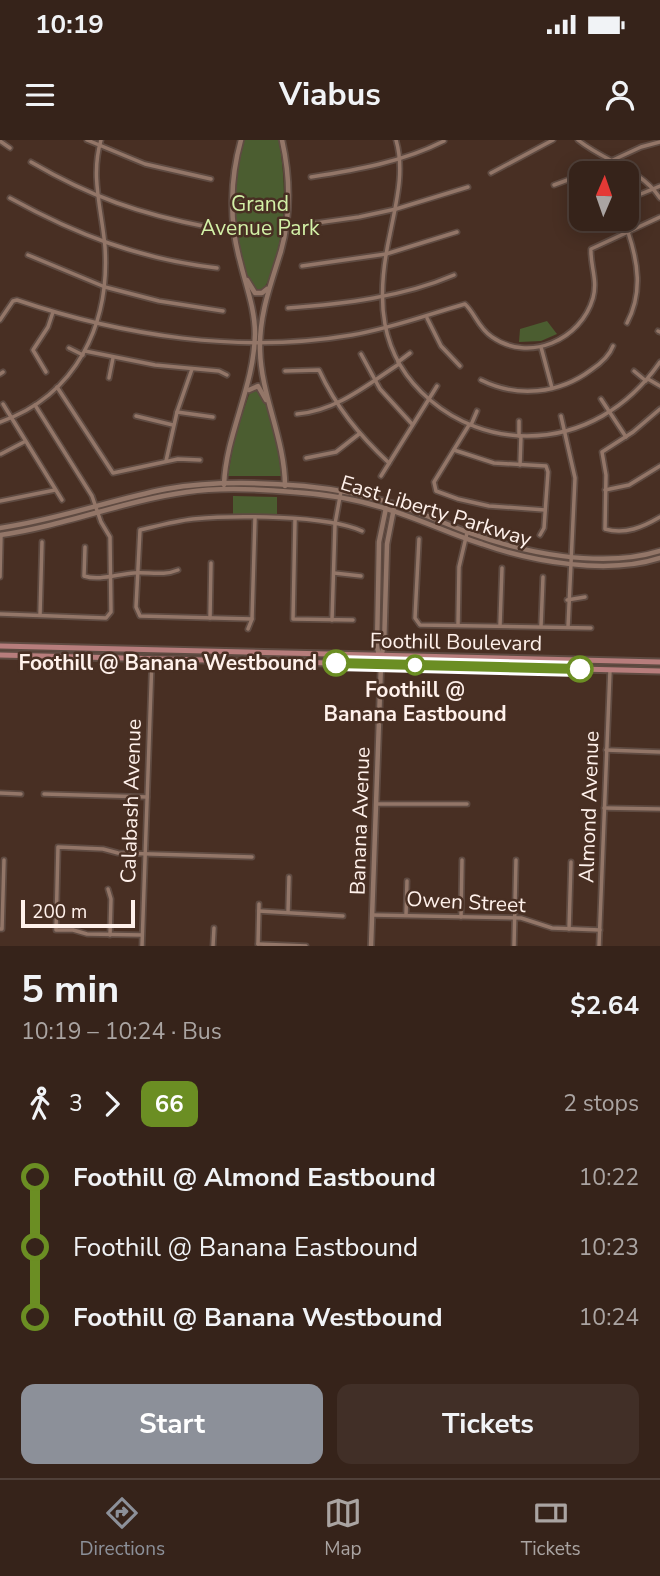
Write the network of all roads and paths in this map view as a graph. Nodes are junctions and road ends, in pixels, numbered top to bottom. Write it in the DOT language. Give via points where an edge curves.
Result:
graph roads {
  1 [pos="87,140"];
  2 [pos="101,140"];
  3 [pos="241,140"];
  4 [pos="282,140"];
  5 [pos="396,140"];
  6 [pos="553,140"];
  7 [pos="578,140"];
  8 [pos="0,141"];
  9 [pos="444,141"];
  10 [pos="660,142"];
  11 [pos="99,146"];
  12 [pos="9,148"];
  13 [pos="400,159"];
  14 [pos="612,161"];
  15 [pos="30,162"];
  16 [pos="491,173"];
  17 [pos="639,176"];
  18 [pos="311,177"];
  19 [pos="211,179"];
  20 [pos="569,179"];
  21 [pos="554,185"];
  22 [pos="660,186"];
  23 [pos="468,187"];
  24 [pos="653,188"];
  25 [pos="639,194"];
  26 [pos="97,197"];
  27 [pos="10,198"];
  28 [pos="660,198"];
  29 [pos="396,209"];
  30 [pos="660,216"];
  31 [pos="309,224"];
  32 [pos="208,227"];
  33 [pos="457,232"];
  34 [pos="628,232"];
  35 [pos="104,243"];
  36 [pos="386,254"];
  37 [pos="28,255"];
  38 [pos="302,266"];
  39 [pos="217,268"];
  40 [pos="454,275"];
  41 [pos="244,276"];
  42 [pos="105,287"];
  43 [pos="268,287"];
  44 [pos="383,296"];
  45 [pos="288,308"];
  46 [pos="223,311"];
  47 [pos="53,312"];
  48 [pos="427,317"];
  49 [pos="0,320"];
  50 [pos="97,323"];
  51 [pos="627,323"];
  52 [pos="384,329"];
  53 [pos="257,341"];
  54 [pos="614,346"];
  55 [pos="541,347"];
  56 [pos="69,348"];
  57 [pos="84,353"];
  58 [pos="410,353"];
  59 [pos="361,354"];
  60 [pos="113,358"];
  61 [pos="660,362"];
  62 [pos="398,363"];
  63 [pos="460,366"];
  64 [pos="192,369"];
  65 [pos="285,371"];
  66 [pos="634,371"];
  67 [pos="46,372"];
  68 [pos="227,375"];
  69 [pos="109,377"];
  70 [pos="374,380"];
  71 [pos="481,380"];
  72 [pos="647,380"];
  73 [pos="437,386"];
  74 [pos="660,386"];
  75 [pos="57,387"];
  76 [pos="552,388"];
  77 [pos="247,393"];
  78 [pos="428,398"];
  79 [pos="601,399"];
  80 [pos="269,403"];
  81 [pos="3,404"];
  82 [pos="337,404"];
  83 [pos="34,405"];
  84 [pos="660,409"];
  85 [pos="477,411"];
  86 [pos="177,412"];
  87 [pos="610,412"];
  88 [pos="297,414"];
  89 [pos="136,416"];
  90 [pos="561,416"];
  91 [pos="213,417"];
  92 [pos="10,418"];
  93 [pos="519,421"];
  94 [pos="0,422"];
  95 [pos="412,424"];
  96 [pos="173,425"];
  97 [pos="470,425"];
  98 [pos="565,431"];
  99 [pos="359,434"];
  100 [pos="520,436"];
  101 [pos="626,436"];
  102 [pos="24,442"];
  103 [pos="454,450"];
  104 [pos="1,454"];
  105 [pos="306,458"];
  106 [pos="200,460"];
  107 [pos="166,461"];
  108 [pos="389,463"];
  109 [pos="520,465"];
  110 [pos="660,466"];
  111 [pos="381,476"];
  112 [pos="286,485"];
  113 [pos="224,487"];
  114 [pos="55,490"];
  115 [pos="605,490"];
  116 [pos="285,491"];
  117 [pos="341,491"];
  118 [pos="340,497"];
  119 [pos="62,500"];
  120 [pos="0,501"];
  121 [pos="388,502"];
  122 [pos="396,504"];
  123 [pos="386,508"];
  124 [pos="97,510"];
  125 [pos="545,510"];
  126 [pos="393,511"];
  127 [pos="660,517"];
  128 [pos="255,518"];
  129 [pos="295,519"];
  130 [pos="335,524"];
  131 [pos="0,528"];
  132 [pos="362,531"];
  133 [pos="0,535"];
  134 [pos="540,535"];
  135 [pos="466,536"];
  136 [pos="419,539"];
  137 [pos="42,542"];
  138 [pos="85,547"];
  139 [pos="660,551"];
  140 [pos="570,556"];
  141 [pos="660,558"];
  142 [pos="211,563"];
  143 [pos="570,563"];
  144 [pos="502,568"];
  145 [pos="178,570"];
  146 [pos="138,573"];
  147 [pos="334,573"];
  148 [pos="361,576"];
  149 [pos="0,577"];
  150 [pos="111,577"];
  151 [pos="543,577"];
  152 [pos="585,597"];
  153 [pos="567,600"];
  154 [pos="0,614"];
  155 [pos="40,615"];
  156 [pos="210,618"];
  157 [pos="252,619"];
  158 [pos="332,620"];
  159 [pos="353,621"];
  160 [pos="458,625"];
  161 [pos="500,625"];
  162 [pos="541,626"];
  163 [pos="568,627"];
  164 [pos="591,628"];
  165 [pos="248,629"];
  166 [pos="0,646"];
  167 [pos="0,654"];
  168 [pos="381,656"];
  169 [pos="152,658"];
  170 [pos="660,662"];
  171 [pos="381,664"];
  172 [pos="610,670"];
  173 [pos="659,670"];
  174 [pos="606,750"];
  175 [pos="660,752"];
  176 [pos="0,793"];
  177 [pos="21,793"];
  178 [pos="44,794"];
  179 [pos="148,797"];
  180 [pos="377,804"];
  181 [pos="467,804"];
  182 [pos="604,808"];
  183 [pos="660,809"];
  184 [pos="145,854"];
  185 [pos="252,856"];
  186 [pos="4,860"];
  187 [pos="462,860"];
  188 [pos="516,860"];
  189 [pos="570,862"];
  190 [pos="289,877"];
  191 [pos="407,881"];
  192 [pos="108,889"];
  193 [pos="259,904"];
  194 [pos="259,911"];
  195 [pos="288,912"];
  196 [pos="372,915"];
  197 [pos="406,915"];
  198 [pos="343,916"];
  199 [pos="461,917"];
  200 [pos="515,918"];
  201 [pos="214,928"];
  202 [pos="1,929"];
  203 [pos="569,929"];
  204 [pos="600,930"];
  205 [pos="110,935"];
  206 [pos="142,935"];
  207 [pos="258,945"];
  208 [pos="142,946"];
  209 [pos="214,946"];
  210 [pos="306,946"];
  211 [pos="371,946"];
  212 [pos="514,946"];
  213 [pos="599,946"];
  1 -- 11 [label="street"];
  2 -- 11 [label="street"];
  3 -- 41 [label="street" via="232,201"];
  4 -- 43 [label="street" via="287,215"];
  5 -- 13 [label="street"];
  6 -- 16 [label="street"];
  7 -- 14 [label="street"];
  8 -- 12 [label="street"];
  9 -- 13 [label="street"];
  10 -- 14 [label="street"];
  11 -- 19 [label="street" via="145,164"];
  11 -- 26 [label="street"];
  13 -- 18 [label="street"];
  13 -- 29 [label="street"];
  15 -- 26 [label="street"];
  17 -- 24 [label="street"];
  20 -- 21 [label="street"];
  22 -- 24 [label="street"];
  23 -- 29 [label="street"];
  24 -- 25 [label="street"];
  24 -- 28 [label="street"];
  26 -- 32 [label="street"];
  26 -- 35 [label="street"];
  27 -- 35 [label="street"];
  29 -- 31 [label="street"];
  29 -- 36 [label="street"];
  30 -- 34 [label="street"];
  33 -- 36 [label="street"];
  34 -- 51 [label="street" via="638,284"];
  34 -- 55 [label="street" via="591,249 595,282 588,309 567,334"];
  35 -- 39 [label="street" via="159,259"];
  35 -- 42 [label="street"];
  36 -- 38 [label="street"];
  36 -- 44 [label="street"];
  37 -- 42 [label="street"];
  40 -- 44 [label="street"];
  41 -- 43 [label="street" via="255,293"];
  41 -- 53 [label="street"];
  42 -- 46 [label="street" via="159,302"];
  42 -- 50 [label="street"];
  43 -- 53 [label="street"];
  44 -- 45 [label="street"];
  44 -- 52 [label="street"];
  47 -- 49 [label="street" via="15,300"];
  47 -- 50 [label="street"];
  47 -- 67 [label="street" via="33,350"];
  48 -- 52 [label="street"];
  48 -- 55 [label="street" via="465,304 493,338 514,347"];
  48 -- 63 [label="street" via="441,346"];
  50 -- 53 [label="street" via="201,339"];
  50 -- 57 [label="street"];
  52 -- 53 [label="street" via="315,340"];
  52 -- 62 [label="street"];
  53 -- 77 [label="street"];
  53 -- 80 [label="street"];
  54 -- 76 [label="street" via="587,373"];
  55 -- 76 [label="street"];
  56 -- 57 [label="street"];
  57 -- 60 [label="street"];
  57 -- 75 [label="street"];
  58 -- 62 [label="street"];
  59 -- 70 [label="street"];
  60 -- 64 [label="street"];
  60 -- 69 [label="street"];
  61 -- 72 [label="street"];
  62 -- 70 [label="street"];
  62 -- 78 [label="street"];
  64 -- 68 [label="street"];
  64 -- 86 [label="street"];
  65 -- 82 [label="street" via="319,370"];
  66 -- 72 [label="street"];
  70 -- 82 [label="street"];
  70 -- 95 [label="street"];
  71 -- 76 [label="street" via="516,391"];
  72 -- 74 [label="street"];
  72 -- 87 [label="street"];
  73 -- 78 [label="street"];
  75 -- 83 [label="street"];
  75 -- 107 [label="street" via="113,473"];
  77 -- 80 [label="street" via="258,386"];
  77 -- 113 [label="street" via="230,443"];
  78 -- 95 [label="street"];
  78 -- 97 [label="street"];
  79 -- 87 [label="street"];
  80 -- 112 [label="street"];
  81 -- 92 [label="street"];
  82 -- 88 [label="street"];
  82 -- 99 [label="street"];
  83 -- 92 [label="street"];
  83 -- 124 [label="street"];
  84 -- 101 [label="street"];
  85 -- 97 [label="street"];
  86 -- 91 [label="street"];
  86 -- 96 [label="street"];
  87 -- 98 [label="street"];
  87 -- 101 [label="street"];
  89 -- 96 [label="street"];
  90 -- 98 [label="street"];
  92 -- 94 [label="street"];
  92 -- 102 [label="street"];
  93 -- 100 [label="street"];
  95 -- 108 [label="street"];
  96 -- 107 [label="street"];
  97 -- 100 [label="street"];
  97 -- 103 [label="street"];
  98 -- 100 [label="street"];
  98 -- 140 [label="street" via="575,478"];
  99 -- 105 [label="street" via="336,452"];
  99 -- 108 [label="street"];
  100 -- 109 [label="street"];
  101 -- 115 [label="street" via="603,450"];
  102 -- 104 [label="street"];
  102 -- 114 [label="street"];
  103 -- 109 [label="street" via="494,463"];
  103 -- 125 [label="street" via="434,482 436,491 473,503"];
  106 -- 107 [label="street"];
  108 -- 111 [label="street"];
  109 -- 125 [label="street" via="546,466"];
  110 -- 115 [label="street" via="629,485"];
  112 -- 113 [label="street, East Liberty Parkway"];
  112 -- 116 [label="street"];
  112 -- 117 [label="street, East Liberty Parkway"];
  113 -- 116 [label="street, East Liberty Parkway"];
  113 -- 124 [label="street" via="165,489"];
  114 -- 119 [label="street"];
  114 -- 120 [label="street"];
  115 -- 127 [label="street" via="605,529 635,529"];
  116 -- 118 [label="street, East Liberty Parkway"];
  117 -- 118 [label="street"];
  117 -- 121 [label="street, East Liberty Parkway"];
  118 -- 123 [label="street, East Liberty Parkway"];
  118 -- 130 [label="street"];
  121 -- 122 [label="street, East Liberty Parkway"];
  121 -- 123 [label="street, Banana Avenue"];
  122 -- 126 [label="street, Banana Avenue"];
  122 -- 135 [label="street, East Liberty Parkway"];
  123 -- 126 [label="street, East Liberty Parkway"];
  123 -- 168 [label="street, Banana Avenue" via="379,542 377,647"];
  124 -- 131 [label="street"];
  124 -- 133 [label="street"];
  124 -- 150 [label="street" via="110,537"];
  125 -- 134 [label="street"];
  126 -- 135 [label="street, East Liberty Parkway"];
  126 -- 168 [label="street, Banana Avenue"];
  128 -- 129 [label="street"];
  128 -- 146 [label="street" via="190,519 140,530"];
  128 -- 157 [label="street"];
  129 -- 130 [label="street"];
  129 -- 158 [label="street" via="293,619"];
  130 -- 132 [label="street"];
  130 -- 147 [label="street"];
  133 -- 149 [label="street"];
  135 -- 140 [label="street, East Liberty Parkway"];
  135 -- 143 [label="street, East Liberty Parkway" via="517,554"];
  135 -- 160 [label="street" via="459,567"];
  136 -- 160 [label="street" via="416,622"];
  137 -- 155 [label="street"];
  138 -- 150 [label="street" via="84,576"];
  139 -- 140 [label="street, East Liberty Parkway" via="624,558"];
  140 -- 143 [label="street"];
  141 -- 143 [label="street, East Liberty Parkway" via="623,565"];
  142 -- 156 [label="street"];
  143 -- 153 [label="street"];
  144 -- 161 [label="street"];
  145 -- 146 [label="street"];
  146 -- 150 [label="street"];
  146 -- 156 [label="street" via="136,607 140,616"];
  147 -- 148 [label="street"];
  147 -- 158 [label="street"];
  150 -- 155 [label="street" via="110,616"];
  151 -- 162 [label="street"];
  152 -- 153 [label="street"];
  153 -- 163 [label="street"];
  154 -- 155 [label="street"];
  156 -- 157 [label="street"];
  157 -- 165 [label="street"];
  158 -- 159 [label="street"];
  160 -- 161 [label="street"];
  161 -- 162 [label="street"];
  162 -- 163 [label="street"];
  163 -- 164 [label="street"];
  166 -- 168 [label="main road, Foothill Boulevard"];
  167 -- 169 [label="main road, Foothill Boulevard"];
  168 -- 170 [label="main road, Foothill Boulevard"];
  168 -- 171 [label="street, Banana Avenue"];
  169 -- 171 [label="main road, Foothill Boulevard"];
  169 -- 179 [label="street, Calabash Avenue"];
  171 -- 172 [label="main road, Foothill Boulevard"];
  171 -- 180 [label="street, Banana Avenue"];
  172 -- 173 [label="main road, Foothill Boulevard"];
  172 -- 174 [label="street, Almond Avenue"];
  174 -- 175 [label="street"];
  174 -- 182 [label="street, Almond Avenue"];
  176 -- 177 [label="street"];
  178 -- 179 [label="street"];
  179 -- 184 [label="street, Calabash Avenue"];
  180 -- 181 [label="street"];
  180 -- 196 [label="street, Banana Avenue"];
  182 -- 183 [label="street"];
  182 -- 204 [label="street, Almond Avenue"];
  184 -- 185 [label="street"];
  184 -- 205 [label="street" via="58,847 56,930"];
  184 -- 206 [label="street, Calabash Avenue"];
  186 -- 202 [label="street"];
  187 -- 199 [label="street"];
  188 -- 200 [label="street"];
  189 -- 203 [label="street"];
  190 -- 195 [label="street"];
  191 -- 197 [label="street"];
  192 -- 205 [label="street"];
  193 -- 194 [label="street"];
  194 -- 195 [label="street"];
  194 -- 207 [label="street"];
  195 -- 198 [label="street"];
  196 -- 197 [label="street, Owen Street"];
  196 -- 211 [label="street, Banana Avenue"];
  197 -- 199 [label="street, Owen Street"];
  199 -- 200 [label="street, Owen Street"];
  200 -- 203 [label="street, Owen Street"];
  200 -- 212 [label="street"];
  201 -- 209 [label="street"];
  203 -- 204 [label="street, Owen Street"];
  204 -- 213 [label="street, Almond Avenue"];
  205 -- 206 [label="street"];
  206 -- 208 [label="street, Calabash Avenue"];
  207 -- 210 [label="street"];
}
